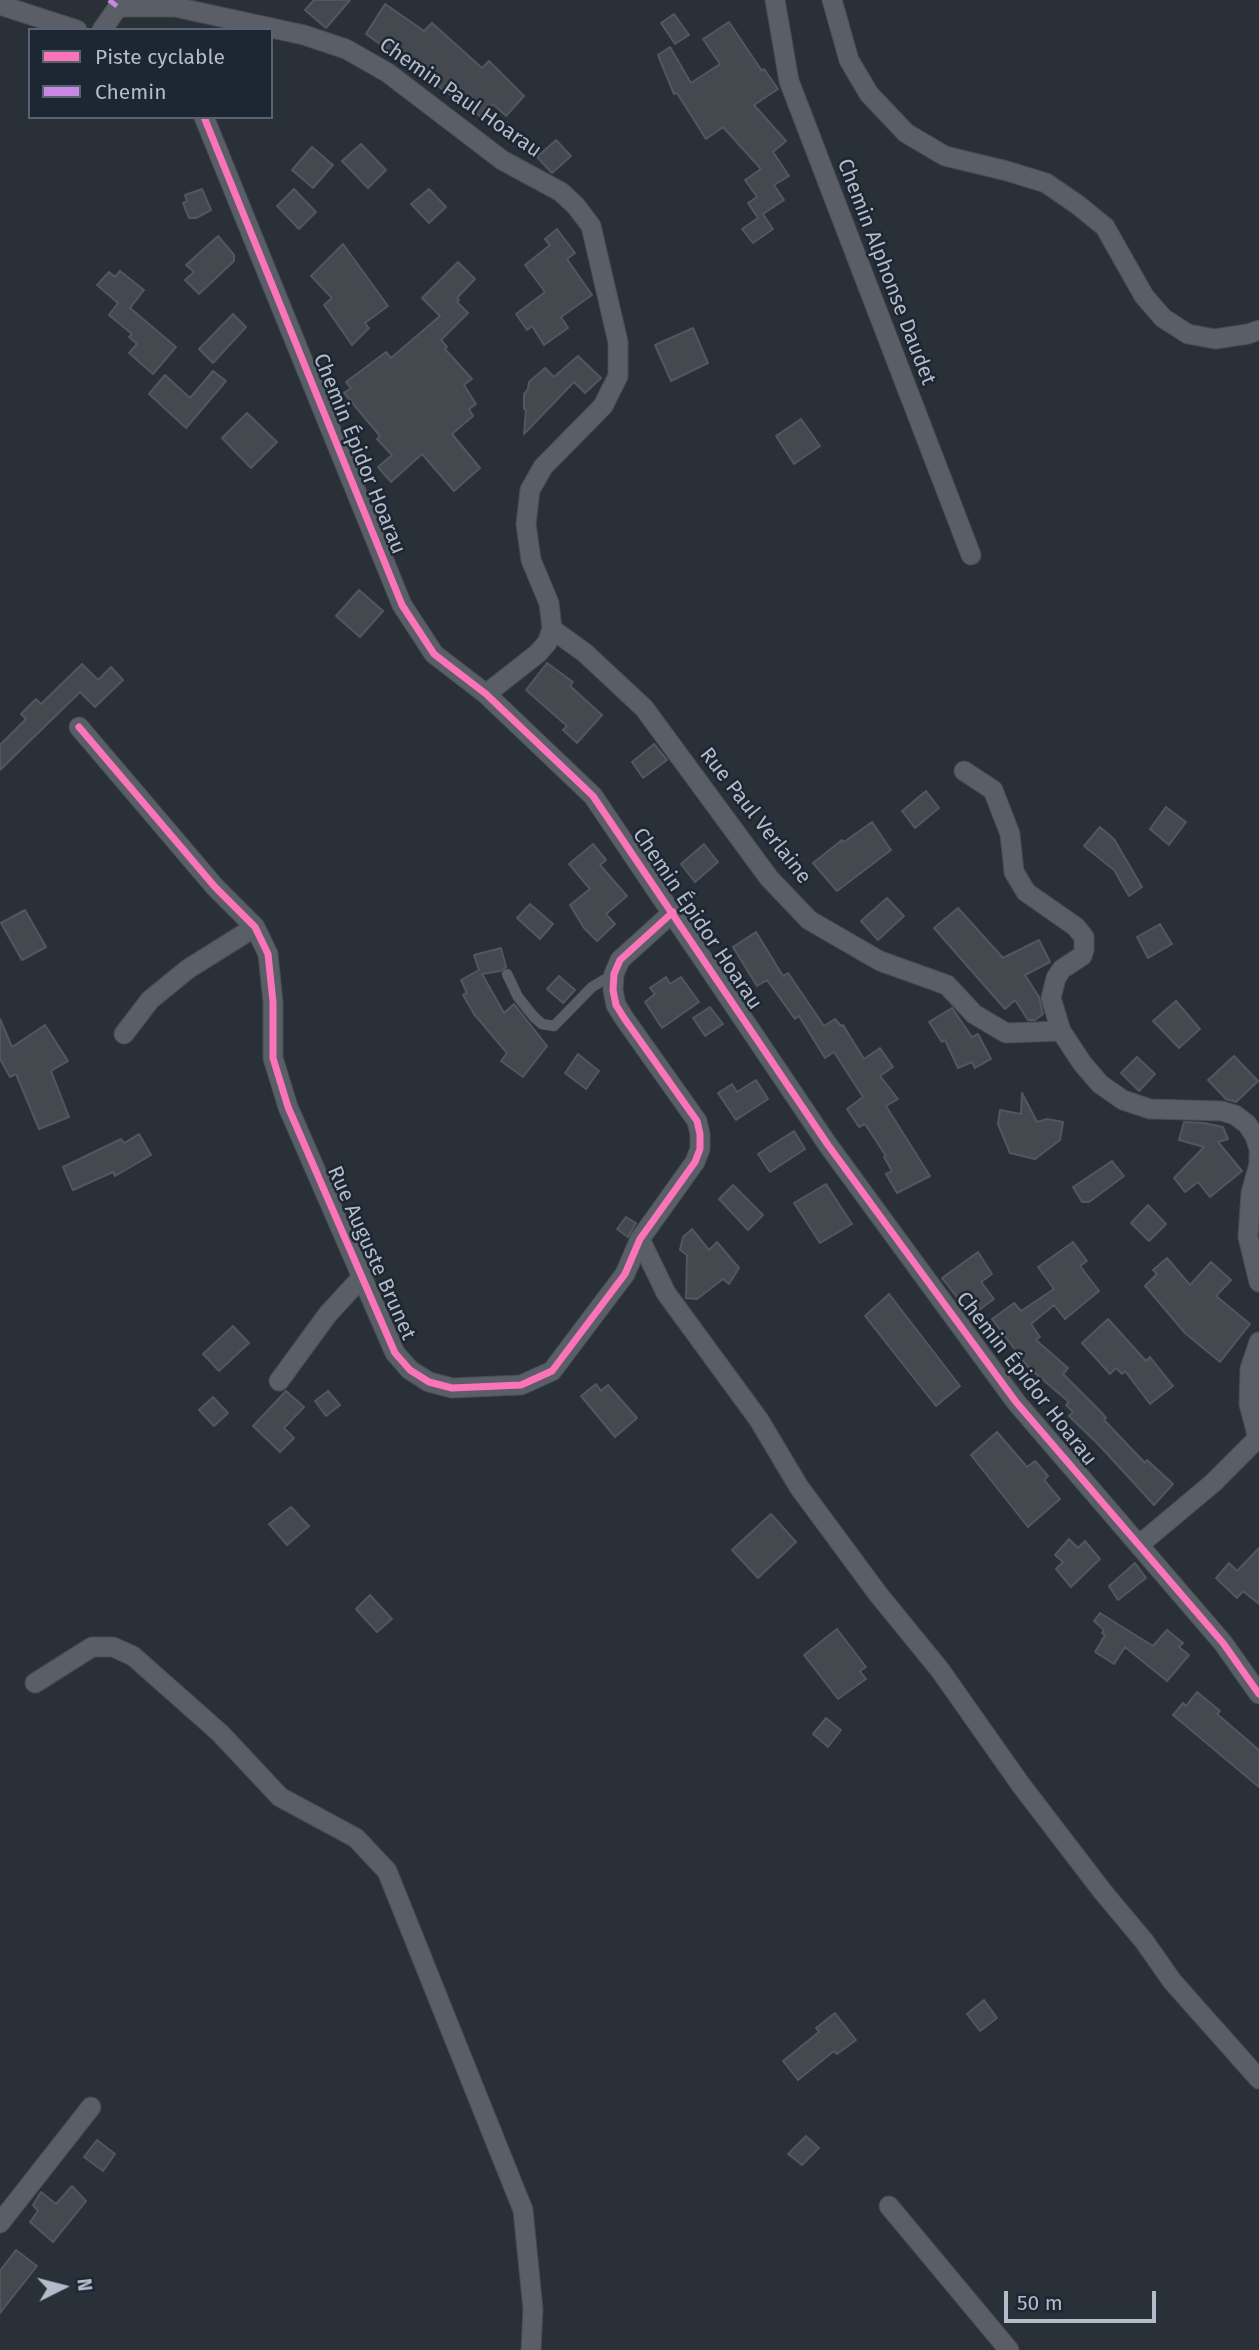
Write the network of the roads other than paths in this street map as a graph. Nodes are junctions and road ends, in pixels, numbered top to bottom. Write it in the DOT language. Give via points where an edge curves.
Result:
graph roads {
  1 [pos="775,0"];
  2 [pos="832,0"];
  3 [pos="0,5"];
  4 [pos="70,28"];
  5 [pos="103,28"];
  6 [pos="272,28"];
  7 [pos="273,28"];
  8 [pos="205,119"];
  9 [pos="1259,330"];
  10 [pos="971,555"];
  11 [pos="552,629"];
  12 [pos="486,694"];
  13 [pos="79,727"];
  14 [pos="964,771"];
  15 [pos="673,912"];
  16 [pos="255,927"];
  17 [pos="507,974"];
  18 [pos="614,974"];
  19 [pos="1061,1031"];
  20 [pos="124,1034"];
  21 [pos="1259,1152"];
  22 [pos="640,1239"];
  23 [pos="362,1277"];
  24 [pos="1259,1282"];
  25 [pos="1259,1342"];
  26 [pos="279,1381"];
  27 [pos="1259,1438"];
  28 [pos="1139,1545"];
  29 [pos="35,1683"];
  30 [pos="1259,1694"];
  31 [pos="1259,2079"];
  32 [pos="90,2108"];
  33 [pos="889,2206"];
  34 [pos="0,2223"];
  35 [pos="531,2350"];
  36 [pos="1009,2350"];
  1 -- 10 [label="street, Chemin Alphonse Daudet" via="789,81"];
  2 -- 9 [label="street" via="849,60 869,94 906,133 945,156 1046,183 1078,205 1105,227 1144,296 1163,318 1188,334 1215,339"];
  3 -- 4 [label="street"];
  5 -- 6 [label="street, Chemin Paul Hoarau" via="118,7 175,7"];
  7 -- 11 [label="street, Chemin Paul Hoarau" via="346,49 388,73 502,160 561,192 591,226 620,359 618,376 603,406 543,467 530,490 531,560 549,603"];
  8 -- 12 [label="street, Chemin Épidor Hoarau" via="401,605 434,654"];
  11 -- 12 [label="street" via="537,654"];
  11 -- 19 [label="street, Rue Paul Verlaine" via="644,708 769,878 809,920 880,961 947,985 974,1014 1006,1033"];
  12 -- 15 [label="street, Chemin Épidor Hoarau" via="593,796"];
  13 -- 16 [label="street, Rue Auguste Brunet" via="215,887"];
  14 -- 19 [label="street" via="993,790 1010,834 1014,872 1026,892 1084,937 1082,956 1062,970 1052,987"];
  15 -- 18 [label="street" via="630,948"];
  15 -- 28 [label="street, Chemin Épidor Hoarau" via="828,1145 1016,1402"];
  16 -- 20 [label="street" via="188,969 150,1000"];
  16 -- 23 [label="street, Rue Auguste Brunet" via="268,954 274,1058 288,1107"];
  17 -- 18 [label="lane" via="534,1017 554,1026 592,988"];
  18 -- 22 [label="street, Rue Auguste Brunet" via="616,1005 690,1108 700,1135 695,1162"];
  19 -- 21 [label="street" via="1100,1084 1123,1100 1150,1109 1235,1115 1255,1136"];
  21 -- 24 [label="street" via="1248,1237"];
  22 -- 23 [label="street, Rue Auguste Brunet" via="625,1274 552,1370 521,1385 452,1388 429,1382 410,1370 395,1353"];
  22 -- 31 [label="street" via="666,1293 759,1420 799,1487 1172,1981"];
  23 -- 26 [label="street"];
  25 -- 27 [label="street" via="1250,1369 1249,1404"];
  27 -- 28 [label="street"];
  28 -- 30 [label="street, Chemin Épidor Hoarau" via="1223,1643"];
  29 -- 35 [label="street" via="92,1647 113,1647 133,1656 220,1734 280,1797 356,1838 387,1871 523,2210 533,2309"];
  32 -- 34 [label="street"];
  33 -- 36 [label="street"];
}
